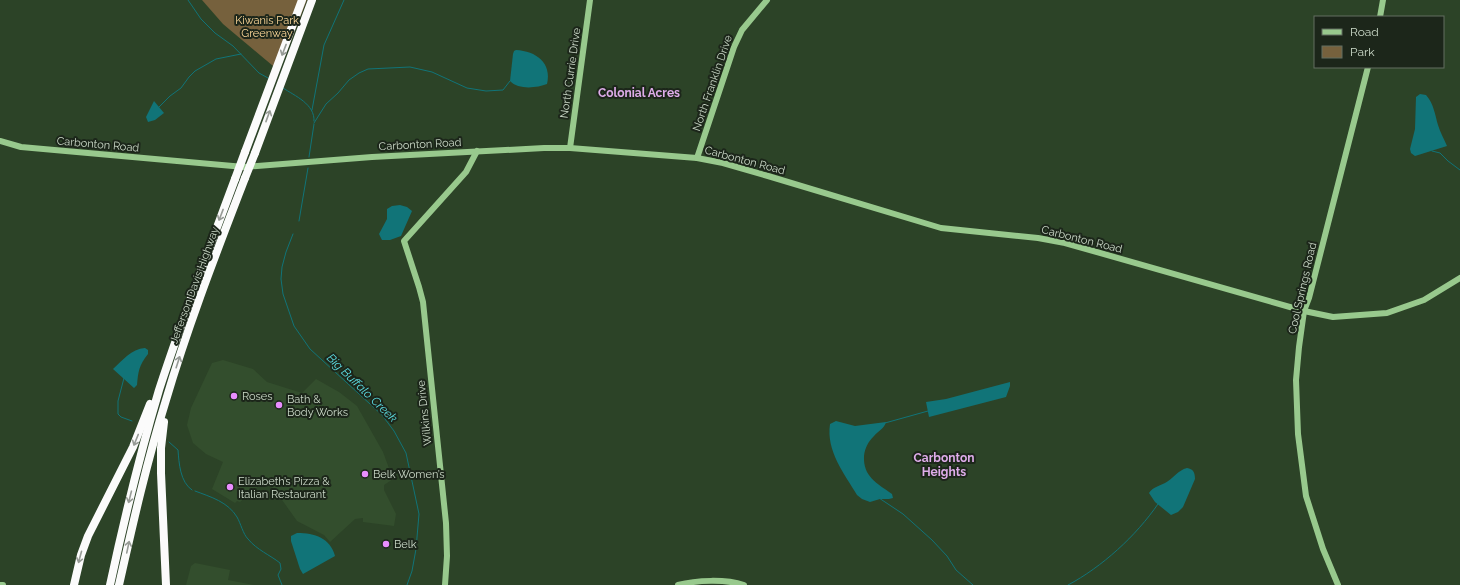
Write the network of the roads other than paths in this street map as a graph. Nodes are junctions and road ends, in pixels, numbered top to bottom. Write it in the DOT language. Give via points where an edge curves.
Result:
graph roads {
  1 [pos="302,0"];
  2 [pos="312,0"];
  3 [pos="590,0"];
  4 [pos="766,0"];
  5 [pos="1383,0"];
  6 [pos="1380,16"];
  7 [pos="1368,68"];
  8 [pos="0,141"];
  9 [pos="570,148"];
  10 [pos="477,151"];
  11 [pos="697,158"];
  12 [pos="1460,278"];
  13 [pos="1304,311"];
  14 [pos="176,339"];
  15 [pos="166,399"];
  16 [pos="1336,584"];
  17 [pos="74,585"];
  18 [pos="110,585"];
  19 [pos="119,585"];
  20 [pos="166,585"];
  21 [pos="445,585"];
  22 [pos="678,585"];
  23 [pos="744,585"];
  1 -- 14 [label="highway, Jefferson Davis Highway, one-way, bridge"];
  15 -- 2 [label="highway, Jefferson Davis Highway, one-way, bridge" via="194,314"];
  3 -- 9 [label="street, North Currie Drive"];
  4 -- 11 [label="street, North Franklin Drive" via="742,30 734,47"];
  5 -- 6 [label="street"];
  7 -- 13 [label="street, Cool Springs Road"];
  8 -- 10 [label="street, Carbonton Road" via="28,148 244,167 372,156"];
  9 -- 10 [label="street, Carbonton Road"];
  9 -- 11 [label="street, Carbonton Road"];
  10 -- 21 [label="street, Wilkins Drive" via="466,172 404,241 423,302 446,523"];
  11 -- 13 [label="street, Carbonton Road" via="723,163 941,228 1065,243"];
  12 -- 13 [label="street, Carbonton Road" via="1424,300 1387,313 1333,317"];
  13 -- 16 [label="street, Cool Springs Road" via="1296,380 1298,434 1306,496"];
  14 -- 17 [label="highway, one-way" via="133,447 88,536"];
  14 -- 18 [label="highway, Jefferson Davis Highway, one-way" via="142,450"];
  19 -- 15 [label="highway, Jefferson Davis Highway, one-way"];
  15 -- 20 [label="highway" via="161,448"];
  22 -- 23 [label="street" via="704,581 736,582"];
}
